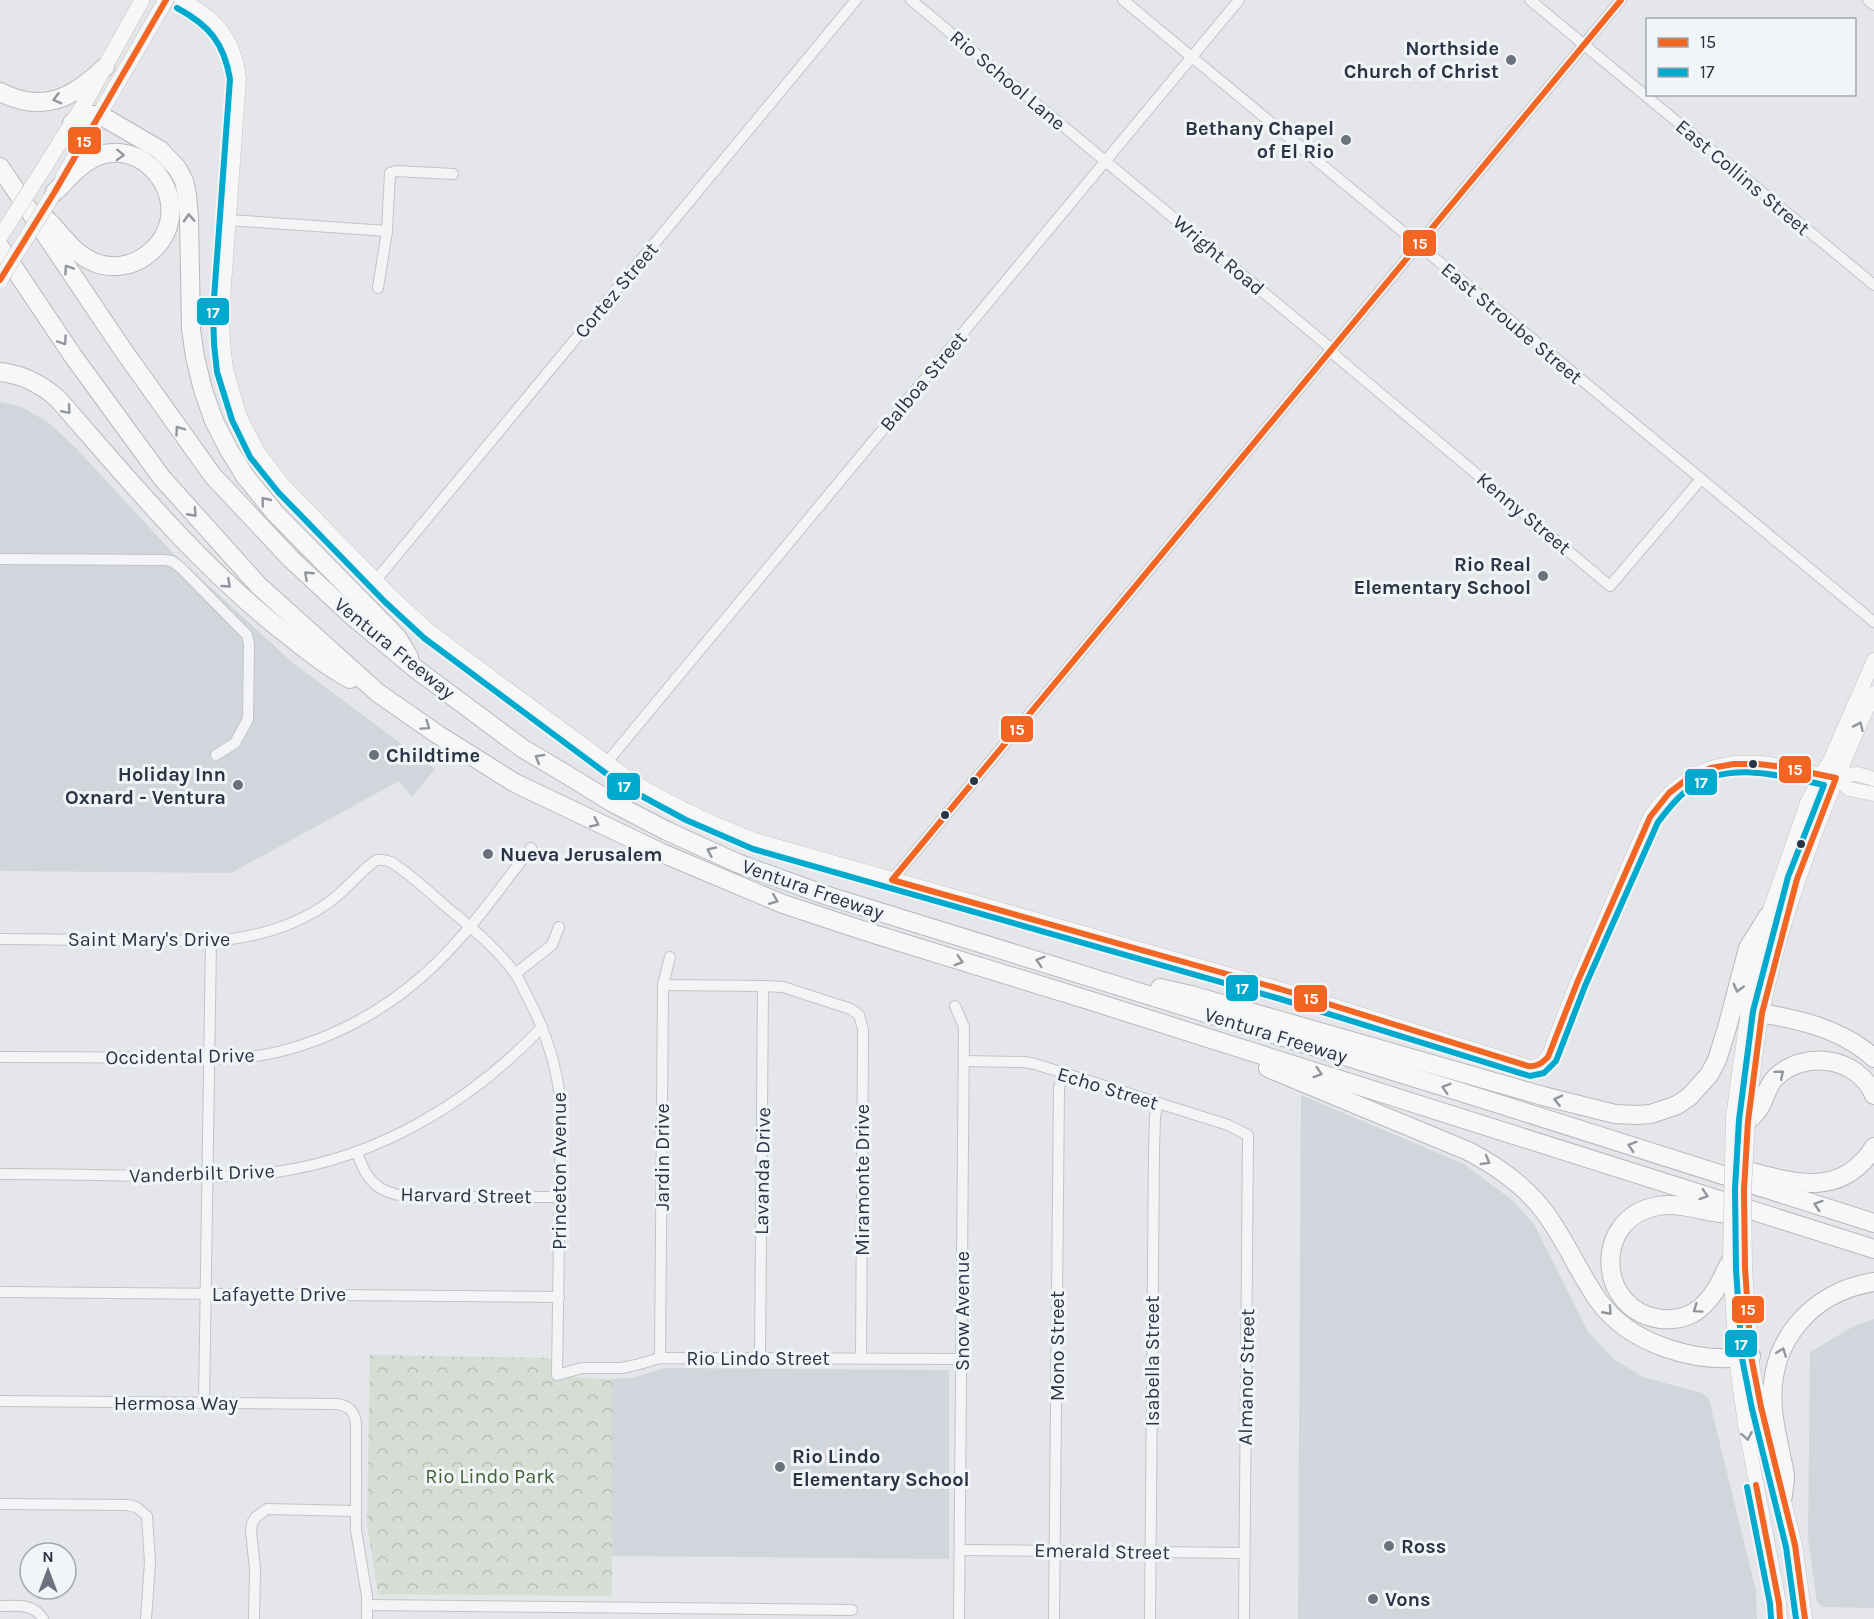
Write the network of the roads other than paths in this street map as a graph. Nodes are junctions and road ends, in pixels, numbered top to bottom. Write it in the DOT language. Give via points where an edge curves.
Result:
graph roads {
  1 [pos="142,0"];
  2 [pos="181,0"];
  3 [pos="856,0"];
  4 [pos="911,0"];
  5 [pos="1123,0"];
  6 [pos="1239,0"];
  7 [pos="1530,0"];
  8 [pos="1621,0"];
  9 [pos="1868,0"];
  10 [pos="1874,5"];
  11 [pos="163,7"];
  12 [pos="1584,45"];
  13 [pos="1192,57"];
  14 [pos="105,67"];
  15 [pos="0,92"];
  16 [pos="100,115"];
  17 [pos="72,123"];
  18 [pos="1105,161"];
  19 [pos="0,167"];
  20 [pos="453,174"];
  21 [pos="54,193"];
  22 [pos="18,194"];
  23 [pos="229,220"];
  24 [pos="387,231"];
  25 [pos="0,237"];
  26 [pos="1419,245"];
  27 [pos="0,247"];
  28 [pos="0,262"];
  29 [pos="18,275"];
  30 [pos="0,280"];
  31 [pos="1874,285"];
  32 [pos="378,288"];
  33 [pos="1331,351"];
  34 [pos="0,372"];
  35 [pos="1701,479"];
  36 [pos="0,559"];
  37 [pos="376,580"];
  38 [pos="1874,622"];
  39 [pos="1874,660"];
  40 [pos="416,669"];
  41 [pos="378,693"];
  42 [pos="1874,693"];
  43 [pos="216,755"];
  44 [pos="607,762"];
  45 [pos="1829,776"];
  46 [pos="1874,779"];
  47 [pos="1874,794"];
  48 [pos="531,848"];
  49 [pos="381,860"];
  50 [pos="892,880"];
  51 [pos="1768,916"];
  52 [pos="470,927"];
  53 [pos="559,927"];
  54 [pos="0,939"];
  55 [pos="211,941"];
  56 [pos="670,957"];
  57 [pos="1074,971"];
  58 [pos="515,974"];
  59 [pos="663,985"];
  60 [pos="764,986"];
  61 [pos="955,1006"];
  62 [pos="1755,1012"];
  63 [pos="542,1027"];
  64 [pos="1222,1042"];
  65 [pos="0,1057"];
  66 [pos="209,1058"];
  67 [pos="1874,1058"];
  68 [pos="964,1061"];
  69 [pos="1063,1074"];
  70 [pos="1874,1095"];
  71 [pos="1158,1104"];
  72 [pos="1741,1119"];
  73 [pos="1248,1135"];
  74 [pos="1874,1147"];
  75 [pos="357,1152"];
  76 [pos="1666,1157"];
  77 [pos="0,1174"];
  78 [pos="208,1177"];
  79 [pos="560,1197"];
  80 [pos="1782,1220"];
  81 [pos="1874,1223"];
  82 [pos="1874,1249"];
  83 [pos="1738,1265"];
  84 [pos="1874,1282"];
  85 [pos="0,1292"];
  86 [pos="206,1294"];
  87 [pos="559,1297"];
  88 [pos="760,1357"];
  89 [pos="1744,1357"];
  90 [pos="660,1358"];
  91 [pos="861,1358"];
  92 [pos="962,1359"];
  93 [pos="557,1375"];
  94 [pos="0,1401"];
  95 [pos="204,1403"];
  96 [pos="1783,1496"];
  97 [pos="0,1504"];
  98 [pos="355,1511"];
  99 [pos="960,1550"];
  100 [pos="1055,1551"];
  101 [pos="1151,1552"];
  102 [pos="1244,1553"];
  103 [pos="367,1605"];
  104 [pos="0,1606"];
  105 [pos="852,1610"];
  106 [pos="641,1613"];
  107 [pos="43,1618"];
  108 [pos="146,1619"];
  109 [pos="254,1619"];
  110 [pos="367,1619"];
  111 [pos="959,1619"];
  112 [pos="1054,1619"];
  113 [pos="1150,1619"];
  114 [pos="1244,1619"];
  115 [pos="1780,1619"];
  116 [pos="1805,1619"];
  1 -- 14 [label="main road"];
  2 -- 23 [label="street" via="222,30 238,66"];
  3 -- 37 [label="street, Cortez Street"];
  4 -- 18 [label="street, Rio School Lane"];
  5 -- 13 [label="street, East Stroube Street"];
  6 -- 13 [label="street, Balboa Street"];
  7 -- 12 [label="street, East Collins Street"];
  8 -- 12 [label="street"];
  9 -- 10 [label="street"];
  11 -- 16 [label="main road"];
  12 -- 26 [label="street"];
  12 -- 31 [label="street, East Collins Street"];
  13 -- 18 [label="street, Balboa Street"];
  13 -- 26 [label="street, East Stroube Street"];
  14 -- 15 [label="highway, one-way" via="77,91 62,98 35,102"];
  14 -- 17 [label="main road"];
  16 -- 17 [label="highway" via="84,115"];
  16 -- 21 [label="main road"];
  40 -- 16 [label="highway, one-way" via="397,637 275,513 229,450 214,421 195,357 184,181 160,150"];
  17 -- 25 [label="main road, bridge"];
  18 -- 33 [label="street, Wright Road"];
  18 -- 44 [label="street, Balboa Street"];
  19 -- 22 [label="highway, Ventura Freeway"];
  20 -- 24 [label="street" via="391,172"];
  21 -- 22 [label="highway, one-way" via="84,163 102,155 132,156 146,163 165,184 171,210 169,225 154,251 138,261 122,267 99,264 80,255"];
  21 -- 30 [label="main road, bridge"];
  40 -- 22 [label="highway, Ventura Freeway, one-way" via="291,559 213,476"];
  23 -- 24 [label="street"];
  23 -- 37 [label="street" via="223,344 240,417 274,475"];
  24 -- 32 [label="street"];
  26 -- 33 [label="street"];
  26 -- 35 [label="street, East Stroube Street"];
  27 -- 29 [label="highway, Ventura Freeway"];
  28 -- 29 [label="highway"];
  29 -- 41 [label="highway, Ventura Freeway, one-way" via="162,478 259,586"];
  33 -- 35 [label="street, Kenny Street" via="1610,586"];
  33 -- 50 [label="street"];
  34 -- 41 [label="highway, one-way" via="24,376 46,388 216,574 329,668"];
  35 -- 38 [label="street, East Stroube Street"];
  36 -- 43 [label="street" via="164,560 180,567 247,635 249,644 248,719 236,743"];
  37 -- 44 [label="street" via="429,631"];
  39 -- 45 [label="street" via="1836,748"];
  57 -- 40 [label="highway, Ventura Freeway, one-way" via="825,896 727,859 614,803 522,748"];
  41 -- 64 [label="highway, Ventura Freeway, one-way" via="515,783 732,884 874,934"];
  45 -- 42 [label="street, one-way"];
  44 -- 50 [label="street" via="658,797 722,828"];
  45 -- 46 [label="street" via="1856,774"];
  45 -- 47 [label="street" via="1849,789"];
  45 -- 50 [label="street" via="1740,762 1706,769 1668,794 1650,817 1576,983 1548,1057 1534,1067 1280,989"];
  45 -- 51 [label="street" via="1807,803"];
  45 -- 62 [label="street"];
  48 -- 52 [label="street, Occidental Drive"];
  49 -- 52 [label="street, Princeton Avenue" via="396,865"];
  49 -- 55 [label="street, Saint Mary's Drive" via="372,863 332,901 293,923 256,935"];
  51 -- 57 [label="highway, one-way" via="1748,948 1727,1028 1709,1075 1677,1105 1651,1114 1615,1114 1191,994"];
  51 -- 62 [label="street"];
  52 -- 58 [label="street, Princeton Avenue"];
  52 -- 66 [label="street, Occidental Drive" via="405,991 343,1029 277,1052"];
  53 -- 58 [label="street" via="552,945"];
  54 -- 55 [label="street, Saint Mary's Drive"];
  55 -- 66 [label="street"];
  56 -- 59 [label="street, Jardin Drive"];
  76 -- 57 [label="highway, Ventura Freeway, one-way"];
  58 -- 63 [label="street, Princeton Avenue"];
  59 -- 60 [label="street"];
  59 -- 90 [label="street, Jardin Drive"];
  60 -- 88 [label="street, Lavanda Drive"];
  60 -- 91 [label="street, Miramonte Drive" via="783,987 849,1008 859,1015 863,1029"];
  61 -- 68 [label="street, Snow Avenue" via="964,1027"];
  62 -- 67 [label="highway" via="1837,1033"];
  62 -- 72 [label="street"];
  63 -- 75 [label="street, Vanderbilt Drive" via="488,1077 445,1108"];
  63 -- 79 [label="street, Princeton Avenue" via="560,1095"];
  64 -- 80 [label="highway, Ventura Freeway, one-way"];
  64 -- 89 [label="highway, one-way" via="1263,1066 1491,1163 1530,1194 1543,1210 1598,1301 1625,1328 1675,1351"];
  65 -- 66 [label="street, Occidental Drive"];
  66 -- 78 [label="street"];
  68 -- 69 [label="street, Echo Street" via="1024,1062"];
  68 -- 92 [label="street, Snow Avenue"];
  69 -- 71 [label="street, Echo Street"];
  69 -- 100 [label="street, Mono Street" via="1059,1088"];
  72 -- 70 [label="highway, one-way" via="1760,1107 1773,1080 1800,1062 1831,1061 1849,1068 1863,1078"];
  71 -- 73 [label="street, Echo Street"];
  71 -- 101 [label="street, Isabella Street" via="1154,1151"];
  72 -- 83 [label="street, bridge" via="1744,1202"];
  73 -- 102 [label="street, Almanor Street"];
  74 -- 76 [label="highway" via="1868,1158 1847,1176 1811,1184 1717,1162"];
  75 -- 78 [label="street, Vanderbilt Drive" via="277,1172"];
  75 -- 79 [label="street, Harvard Street" via="368,1177 394,1194"];
  81 -- 76 [label="highway, Ventura Freeway, one-way"];
  77 -- 78 [label="street, Vanderbilt Drive"];
  78 -- 86 [label="street"];
  79 -- 87 [label="street, Princeton Avenue"];
  80 -- 82 [label="highway, Ventura Freeway"];
  83 -- 80 [label="highway, one-way" via="1699,1309 1670,1320 1636,1311 1612,1279 1610,1266 1615,1237 1632,1216 1644,1209 1680,1205"];
  83 -- 89 [label="street"];
  96 -- 84 [label="highway, one-way" via="1785,1477 1773,1389 1785,1343 1795,1326 1826,1298"];
  85 -- 86 [label="street, Lafayette Drive"];
  86 -- 87 [label="street, Lafayette Drive"];
  86 -- 95 [label="street"];
  87 -- 93 [label="street, Princeton Avenue"];
  88 -- 90 [label="street, Rio Lindo Street"];
  88 -- 91 [label="street, Rio Lindo Street"];
  89 -- 96 [label="street"];
  89 -- 115 [label="street, one-way" via="1745,1424"];
  90 -- 93 [label="street, Rio Lindo Street" via="621,1368 582,1368"];
  91 -- 92 [label="street, Rio Lindo Street"];
  92 -- 99 [label="street, Snow Avenue"];
  94 -- 95 [label="street, Hermosa Way"];
  95 -- 98 [label="street, Hermosa Way" via="337,1404 351,1410 356,1423"];
  96 -- 116 [label="street" via="1795,1545"];
  97 -- 108 [label="street" via="136,1507 147,1516 150,1562"];
  98 -- 103 [label="street"];
  98 -- 109 [label="street" via="267,1509 256,1517 251,1531"];
  99 -- 100 [label="street, Emerald Street"];
  99 -- 111 [label="street, Snow Avenue"];
  100 -- 101 [label="street, Emerald Street"];
  100 -- 112 [label="street, Mono Street"];
  101 -- 102 [label="street, Emerald Street"];
  101 -- 113 [label="street, Isabella Street"];
  102 -- 114 [label="street, Almanor Street"];
  103 -- 106 [label="street"];
  103 -- 110 [label="street"];
  104 -- 107 [label="street" via="23,1606"];
  105 -- 106 [label="street"];
}
